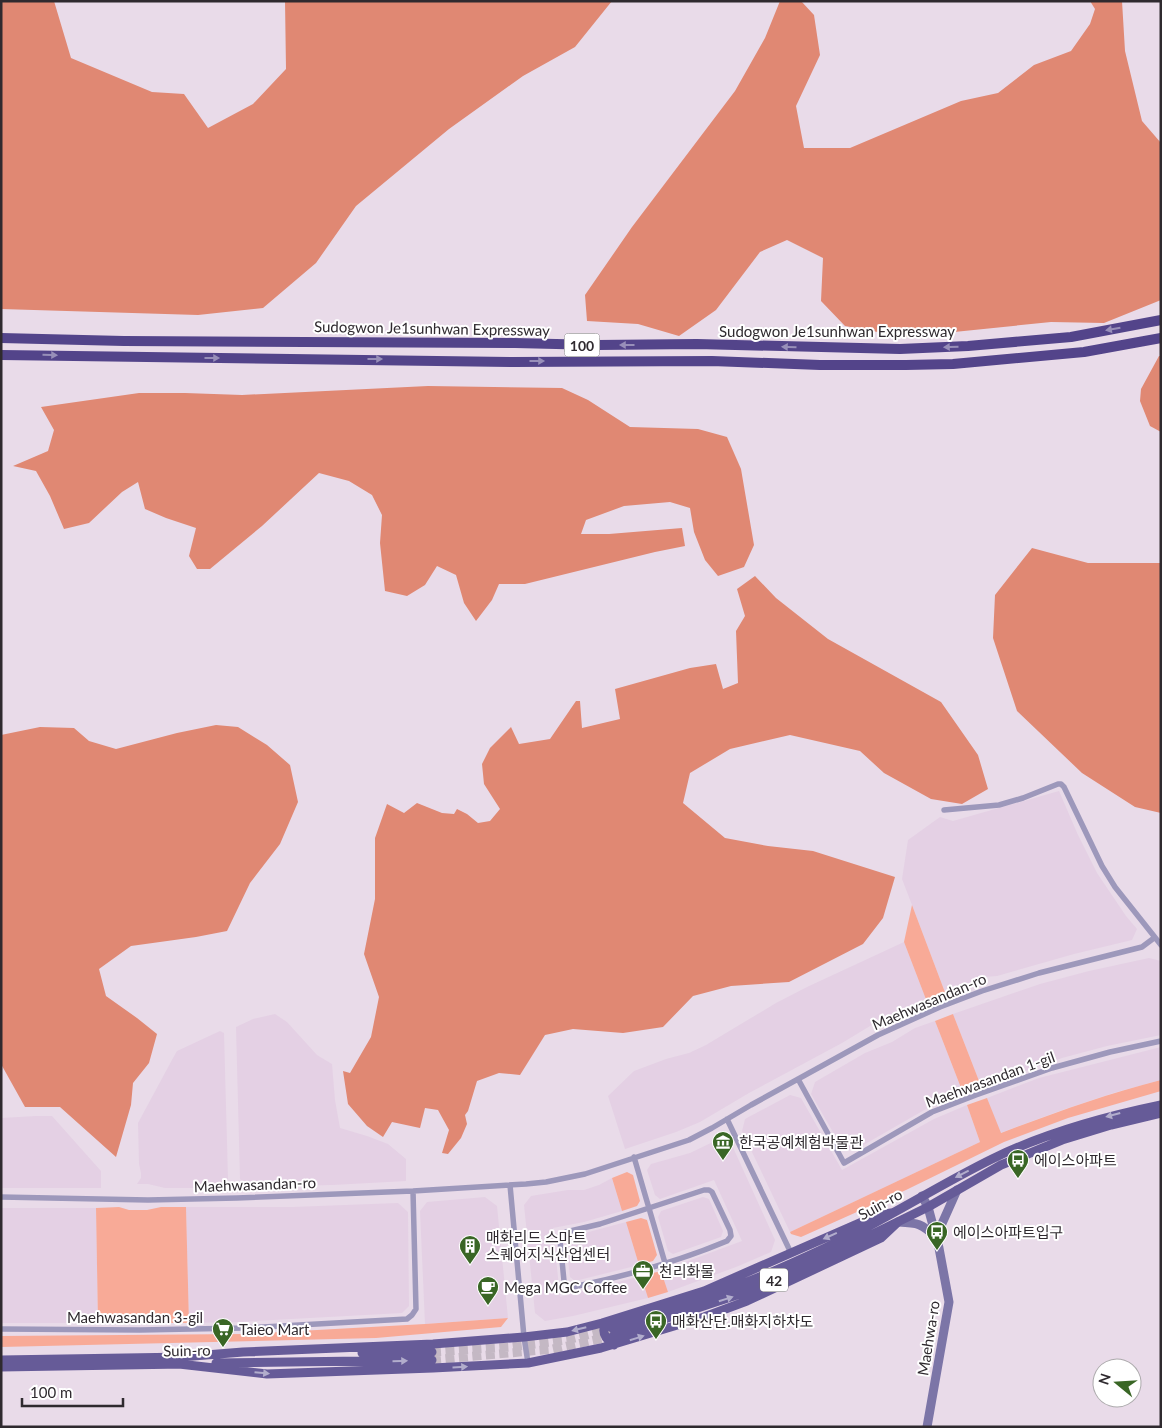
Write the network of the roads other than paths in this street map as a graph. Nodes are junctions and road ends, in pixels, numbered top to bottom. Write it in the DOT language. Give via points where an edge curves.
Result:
graph roads {
  1 [pos="1161,320"];
  2 [pos="1,338"];
  3 [pos="1161,338"];
  4 [pos="1,355"];
  5 [pos="944,810"];
  6 [pos="1154,938"];
  7 [pos="1161,945"];
  8 [pos="1161,1041"];
  9 [pos="798,1079"];
  10 [pos="1161,1105"];
  11 [pos="1161,1113"];
  12 [pos="727,1119"];
  13 [pos="634,1157"];
  14 [pos="510,1185"];
  15 [pos="957,1190"];
  16 [pos="413,1191"];
  17 [pos="922,1196"];
  18 [pos="1,1197"];
  19 [pos="650,1207"];
  20 [pos="928,1207"];
  21 [pos="891,1213"];
  22 [pos="898,1222"];
  23 [pos="936,1237"];
  24 [pos="791,1253"];
  25 [pos="665,1263"];
  26 [pos="1,1329"];
  27 [pos="611,1333"];
  28 [pos="524,1337"];
  29 [pos="432,1356"];
  30 [pos="1,1360"];
  31 [pos="180,1361"];
  32 [pos="528,1363"];
  33 [pos="1,1367"];
  34 [pos="927,1427"];
  1 -- 2 [label="highway, Sudogwon Je1sunhwan Expressway / 100, one-way" via="1071,337 900,348"];
  4 -- 3 [label="highway, Sudogwon Je1sunhwan Expressway / 100, one-way" via="906,365 1084,352"];
  5 -- 6 [label="street" via="999,805 1061,784 1102,866"];
  6 -- 7 [label="street"];
  6 -- 9 [label="street, Maehwasandan-ro" via="1142,947 1039,973 940,1007 878,1035"];
  8 -- 9 [label="street, Maehwasandan 1-gil" via="1052,1068 976,1095 932,1112 844,1163"];
  9 -- 12 [label="street, Maehwasandan-ro"];
  10 -- 17 [label="main road, Suin-ro / 42, one-way" via="1083,1124 1026,1145"];
  11 -- 15 [label="main road, Suin-ro / 42" via="1062,1140 1001,1165"];
  12 -- 13 [label="street, Maehwasandan-ro" via="690,1140"];
  12 -- 24 [label="street"];
  13 -- 14 [label="street, Maehwasandan-ro" via="585,1174"];
  13 -- 19 [label="street"];
  14 -- 16 [label="street, Maehwasandan-ro"];
  14 -- 28 [label="street"];
  15 -- 20 [label="main road, Suin-ro / 42"];
  15 -- 23 [label="street"];
  16 -- 18 [label="street, Maehwasandan-ro" via="158,1200"];
  16 -- 26 [label="street, Maehwasandan 3-gil" via="416,1309 407,1319 244,1328"];
  17 -- 20 [label="street, Maehwa-ro"];
  17 -- 21 [label="main road, Suin-ro / 42"];
  19 -- 25 [label="street"];
  19 -- 25 [label="street" via="709,1190 730,1230 731,1236 727,1241"];
  19 -- 25 [label="street" via="562,1235 564,1281 573,1287"];
  20 -- 22 [label="main road, Suin-ro / 42"];
  20 -- 23 [label="street, Maehwa-ro"];
  21 -- 24 [label="main road, one-way" via="873,1217"];
  21 -- 27 [label="main road, Suin-ro / 42" via="826,1248 736,1287"];
  22 -- 23 [label="street" via="925,1226"];
  27 -- 22 [label="main road, Suin-ro / 42, one-way" via="743,1294"];
  23 -- 34 [label="street, Maehwa-ro" via="949,1302"];
  24 -- 27 [label="main road"];
  27 -- 28 [label="main road, one-way" via="567,1332"];
  27 -- 32 [label="main road" via="601,1348"];
  28 -- 31 [label="main road" via="243,1352"];
  28 -- 32 [label="street"];
  29 -- 31 [label="main road, Suin-ro"];
  30 -- 31 [label="main road, Suin-ro"];
  31 -- 32 [label="main road, one-way" via="268,1374"];
  31 -- 33 [label="main road, Suin-ro"];
}
